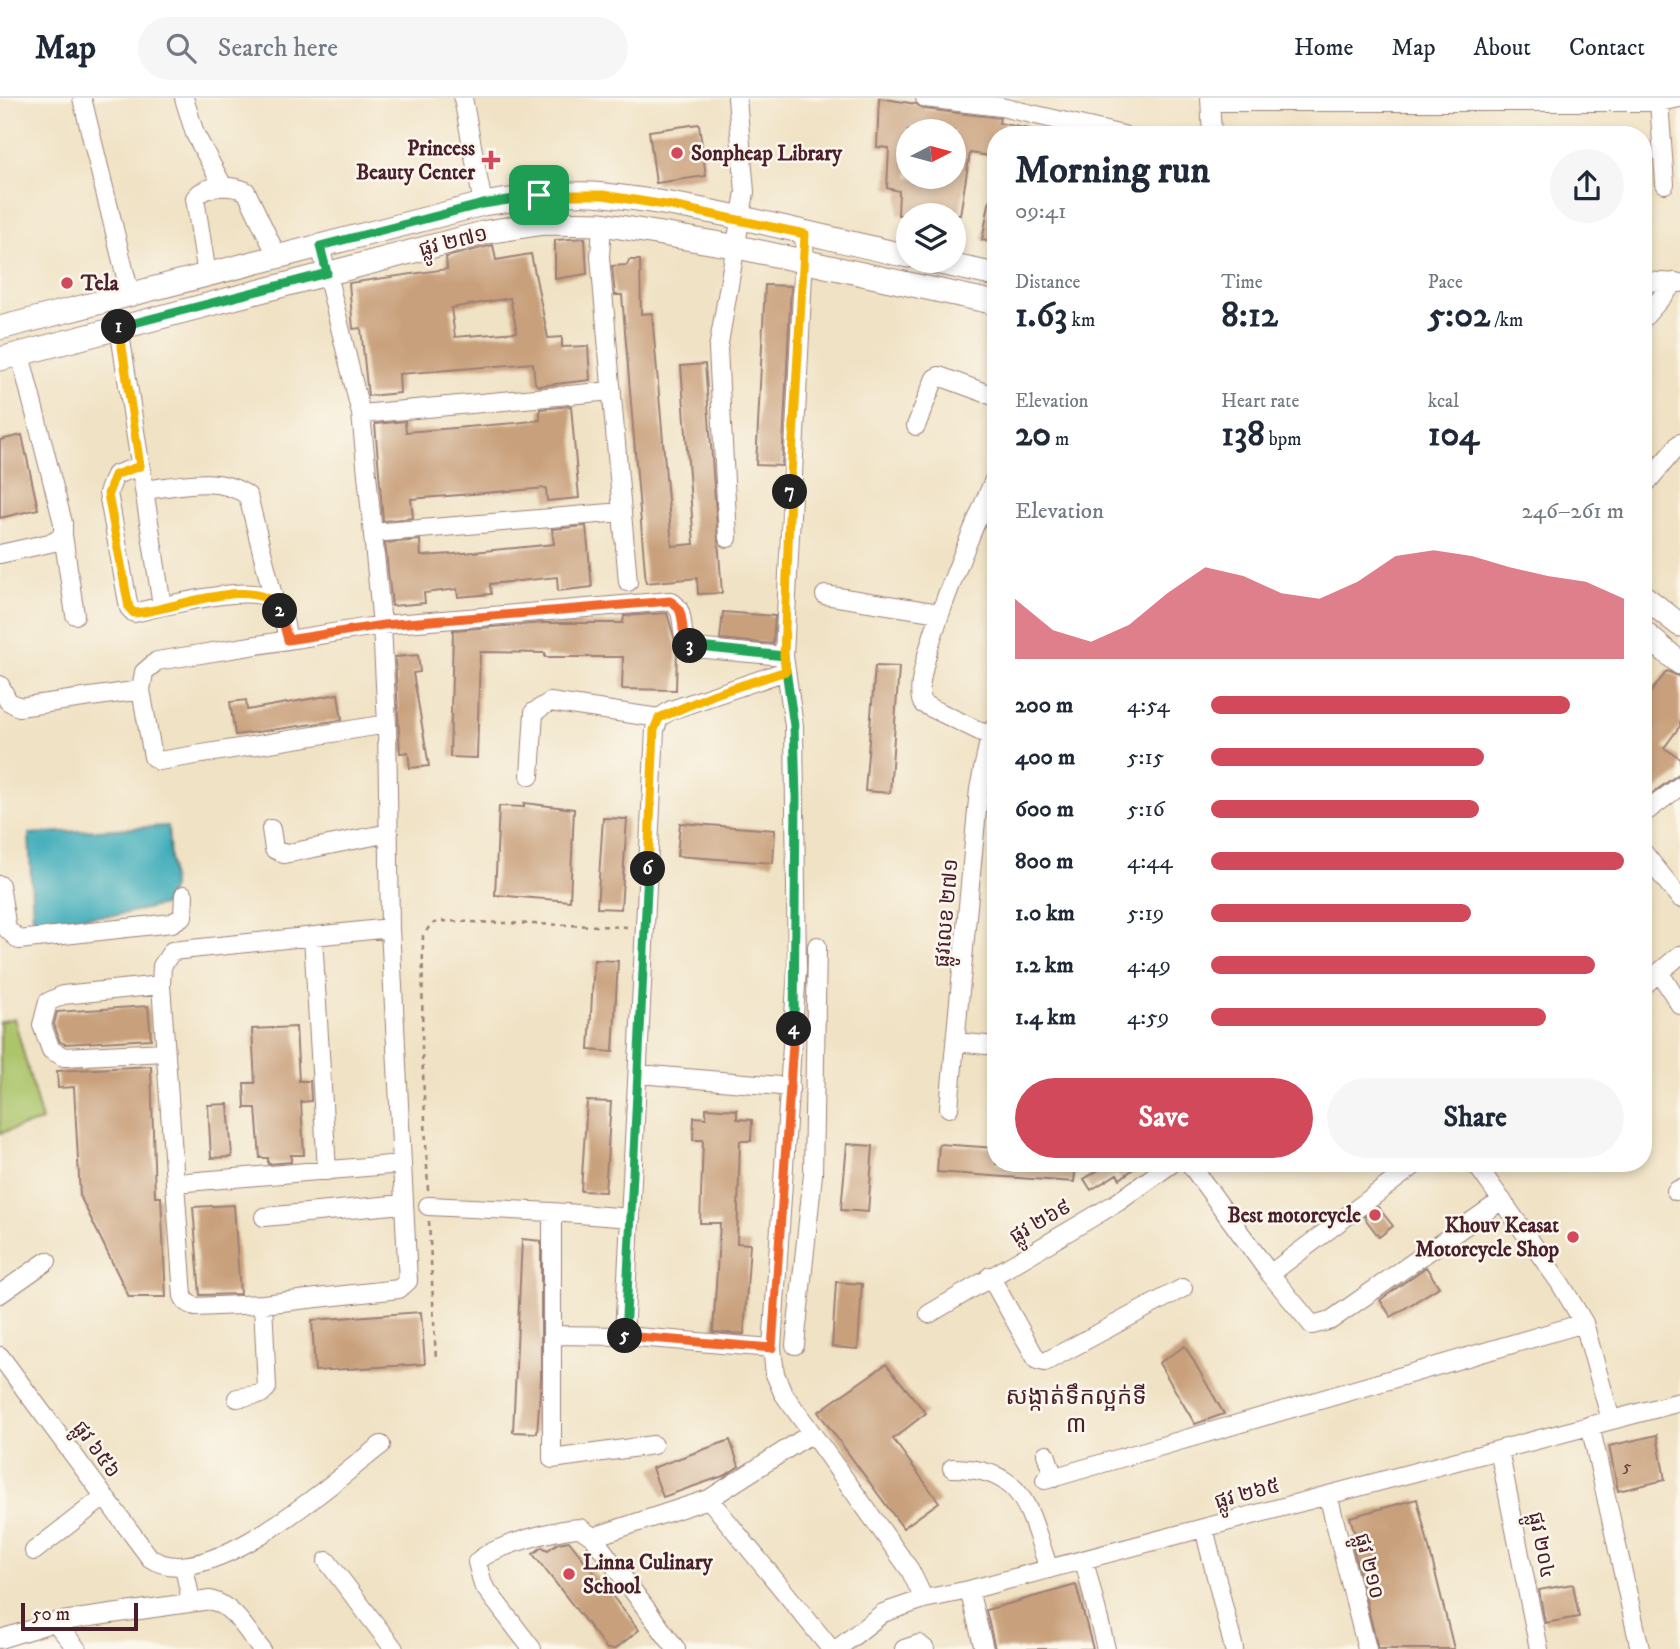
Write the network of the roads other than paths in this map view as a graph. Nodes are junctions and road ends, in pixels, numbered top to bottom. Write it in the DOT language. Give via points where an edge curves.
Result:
graph roads {
  1 [pos="82,98"];
  2 [pos="184,98"];
  3 [pos="463,98"];
  4 [pos="737,98"];
  5 [pos="925,98"];
  6 [pos="1680,98"];
  7 [pos="970,100"];
  8 [pos="1211,100"];
  9 [pos="1660,102"];
  10 [pos="1084,126"];
  11 [pos="1212,126"];
  12 [pos="1665,184"];
  13 [pos="223,186"];
  14 [pos="483,204"];
  15 [pos="740,220"];
  16 [pos="602,223"];
  17 [pos="805,234"];
  18 [pos="320,246"];
  19 [pos="733,246"];
  20 [pos="896,253"];
  21 [pos="277,256"];
  22 [pos="802,262"];
  23 [pos="966,269"];
  24 [pos="327,273"];
  25 [pos="987,273"];
  26 [pos="207,275"];
  27 [pos="1652,282"];
  28 [pos="1678,283"];
  29 [pos="130,294"];
  30 [pos="987,301"];
  31 [pos="1652,310"];
  32 [pos="119,327"];
  33 [pos="0,328"];
  34 [pos="10,357"];
  35 [pos="612,391"];
  36 [pos="987,394"];
  37 [pos="361,414"];
  38 [pos="916,426"];
  39 [pos="1680,443"];
  40 [pos="140,466"];
  41 [pos="1652,476"];
  42 [pos="144,490"];
  43 [pos="987,497"];
  44 [pos="622,512"];
  45 [pos="373,533"];
  46 [pos="63,535"];
  47 [pos="728,538"];
  48 [pos="0,554"];
  49 [pos="628,582"];
  50 [pos="825,596"];
  51 [pos="274,600"];
  52 [pos="1652,603"];
  53 [pos="162,606"];
  54 [pos="939,613"];
  55 [pos="75,615"];
  56 [pos="383,625"];
  57 [pos="1680,625"];
  58 [pos="288,640"];
  59 [pos="1652,640"];
  60 [pos="1680,663"];
  61 [pos="785,664"];
  62 [pos="0,685"];
  63 [pos="141,690"];
  64 [pos="19,707"];
  65 [pos="0,716"];
  66 [pos="659,718"];
  67 [pos="387,724"];
  68 [pos="987,730"];
  69 [pos="987,759"];
  70 [pos="530,776"];
  71 [pos="1680,786"];
  72 [pos="1652,807"];
  73 [pos="271,829"];
  74 [pos="389,834"];
  75 [pos="1652,863"];
  76 [pos="0,886"];
  77 [pos="184,895"];
  78 [pos="1680,898"];
  79 [pos="390,928"];
  80 [pos="313,937"];
  81 [pos="817,946"];
  82 [pos="1680,955"];
  83 [pos="1660,973"];
  84 [pos="1652,979"];
  85 [pos="160,985"];
  86 [pos="1680,1005"];
  87 [pos="956,1042"];
  88 [pos="987,1045"];
  89 [pos="165,1052"];
  90 [pos="639,1074"];
  91 [pos="791,1087"];
  92 [pos="949,1108"];
  93 [pos="402,1164"];
  94 [pos="327,1171"];
  95 [pos="1160,1172"];
  96 [pos="1196,1172"];
  97 [pos="1405,1172"];
  98 [pos="1482,1172"];
  99 [pos="786,1173"];
  100 [pos="813,1174"];
  101 [pos="175,1183"];
  102 [pos="1502,1200"];
  103 [pos="403,1204"];
  104 [pos="428,1206"];
  105 [pos="552,1212"];
  106 [pos="264,1217"];
  107 [pos="631,1219"];
  108 [pos="47,1261"];
  109 [pos="1270,1274"];
  110 [pos="990,1276"];
  111 [pos="1183,1288"];
  112 [pos="0,1294"];
  113 [pos="263,1304"];
  114 [pos="929,1314"];
  115 [pos="1584,1323"];
  116 [pos="553,1335"];
  117 [pos="624,1336"];
  118 [pos="795,1345"];
  119 [pos="772,1348"];
  120 [pos="0,1356"];
  121 [pos="237,1398"];
  122 [pos="1680,1402"];
  123 [pos="1611,1420"];
  124 [pos="1590,1425"];
  125 [pos="812,1433"];
  126 [pos="381,1445"];
  127 [pos="653,1445"];
  128 [pos="1499,1450"];
  129 [pos="1046,1454"];
  130 [pos="952,1468"];
  131 [pos="1328,1495"];
  132 [pos="104,1497"];
  133 [pos="709,1499"];
  134 [pos="1204,1528"];
  135 [pos="593,1537"];
  136 [pos="34,1551"];
  137 [pos="1084,1560"];
  138 [pos="327,1561"];
  139 [pos="184,1567"];
  140 [pos="1049,1569"];
  141 [pos="969,1590"];
  142 [pos="925,1599"];
  143 [pos="191,1601"];
  144 [pos="55,1622"];
  145 [pos="0,1639"];
  146 [pos="77,1649"];
  147 [pos="261,1649"];
  148 [pos="394,1649"];
  149 [pos="532,1649"];
  150 [pos="676,1649"];
  151 [pos="831,1649"];
  152 [pos="837,1649"];
  153 [pos="904,1649"];
  154 [pos="925,1649"];
  155 [pos="984,1649"];
  156 [pos="1106,1649"];
  157 [pos="1234,1649"];
  158 [pos="1367,1649"];
  159 [pos="1539,1649"];
  160 [pos="1640,1649"];
  1 -- 29 [label="street"];
  2 -- 13 [label="street" via="195,134"];
  3 -- 14 [label="street"];
  4 -- 15 [label="street" via="745,192"];
  5 -- 7 [label="street"];
  6 -- 9 [label="street"];
  7 -- 10 [label="street"];
  8 -- 9 [label="street"];
  8 -- 11 [label="street"];
  9 -- 12 [label="street"];
  13 -- 21 [label="street" via="246,191"];
  13 -- 26 [label="street" via="195,198"];
  14 -- 15 [label="main road, ផ្លូវ ២៧១" via="539,195 603,195"];
  14 -- 18 [label="main road, ផ្លូវ ២៧១"];
  15 -- 17 [label="main road, ផ្លូវ ២៧១"];
  15 -- 19 [label="street"];
  16 -- 19 [label="main road, ផ្លូវ ២៧១"];
  16 -- 24 [label="main road, ផ្លូវ ២៧១" via="544,223 487,232"];
  16 -- 35 [label="street" via="600,257"];
  17 -- 20 [label="main road, ផ្លូវ ២៧១"];
  17 -- 22 [label="street"];
  18 -- 21 [label="main road, ផ្លូវ ២៧១"];
  18 -- 24 [label="street"];
  19 -- 22 [label="main road, ផ្លូវ ២៧១"];
  19 -- 47 [label="street" via="718,349"];
  21 -- 26 [label="main road, ផ្លូវ ២៧១"];
  22 -- 30 [label="main road, ផ្លូវ ២៧១"];
  22 -- 61 [label="street"];
  23 -- 25 [label="main road"];
  24 -- 32 [label="main road, ផ្លូវ ២៧១"];
  24 -- 37 [label="street"];
  26 -- 29 [label="main road, ផ្លូវ ២៧១"];
  27 -- 28 [label="street"];
  28 -- 31 [label="street"];
  29 -- 33 [label="main road, ផ្លូវ ២៧១"];
  32 -- 34 [label="main road, ផ្លូវ ២៧១"];
  32 -- 40 [label="street"];
  34 -- 46 [label="street"];
  35 -- 37 [label="street"];
  35 -- 44 [label="street"];
  36 -- 38 [label="street" via="939,376"];
  37 -- 45 [label="street"];
  39 -- 41 [label="street"];
  40 -- 42 [label="street"];
  40 -- 53 [label="street" via="115,475 108,494 129,608 141,613"];
  42 -- 51 [label="street" via="214,482 234,485 248,496"];
  42 -- 53 [label="street"];
  43 -- 54 [label="street"];
  44 -- 45 [label="street"];
  44 -- 49 [label="street"];
  45 -- 56 [label="street"];
  46 -- 48 [label="street" via="54,542"];
  46 -- 55 [label="street"];
  50 -- 54 [label="street"];
  51 -- 53 [label="street" via="254,592"];
  51 -- 58 [label="street"];
  52 -- 57 [label="main road"];
  54 -- 68 [label="street" via="919,700"];
  56 -- 58 [label="street"];
  56 -- 61 [label="street" via="670,601 681,611 685,641 693,648"];
  56 -- 67 [label="street"];
  58 -- 63 [label="street" via="157,660 144,672"];
  59 -- 60 [label="main road"];
  61 -- 66 [label="street"];
  61 -- 91 [label="street" via="794,726 796,797 797,970"];
  62 -- 64 [label="street" via="8,701"];
  63 -- 64 [label="street"];
  63 -- 67 [label="street" via="153,757 159,761"];
  64 -- 65 [label="street"];
  66 -- 70 [label="street" via="550,702 540,705 534,712"];
  66 -- 90 [label="street" via="654,730"];
  67 -- 74 [label="street"];
  69 -- 87 [label="street, ផ្លូវលេខ ២៧១" via="979,789"];
  71 -- 72 [label="street"];
  73 -- 74 [label="street" via="274,849 284,854"];
  74 -- 79 [label="street"];
  75 -- 78 [label="street"];
  76 -- 77 [label="street" via="6,929 19,940 172,923 183,916"];
  79 -- 80 [label="street"];
  79 -- 93 [label="street"];
  80 -- 85 [label="street" via="172,951"];
  80 -- 94 [label="street"];
  81 -- 100 [label="street"];
  82 -- 83 [label="street"];
  83 -- 84 [label="street"];
  83 -- 86 [label="street"];
  85 -- 89 [label="street"];
  85 -- 89 [label="street" via="63,995 48,1002 42,1025 51,1050 64,1057"];
  87 -- 88 [label="street"];
  87 -- 92 [label="street, ផ្លូវលេខ ២៧១"];
  89 -- 101 [label="street"];
  90 -- 91 [label="street"];
  90 -- 107 [label="street"];
  91 -- 99 [label="street"];
  93 -- 94 [label="street"];
  93 -- 103 [label="street"];
  94 -- 101 [label="street"];
  95 -- 110 [label="street, ផ្លូវ ២៦៩" via="1118,1202"];
  96 -- 109 [label="street"];
  97 -- 109 [label="street"];
  98 -- 102 [label="street"];
  99 -- 100 [label="street"];
  99 -- 119 [label="street"];
  100 -- 118 [label="street"];
  101 -- 113 [label="street" via="186,1303 209,1308"];
  102 -- 109 [label="street" via="1318,1325 1301,1316"];
  102 -- 115 [label="street"];
  103 -- 106 [label="street"];
  103 -- 113 [label="street" via="408,1281 399,1289"];
  104 -- 105 [label="street"];
  105 -- 107 [label="street"];
  105 -- 116 [label="street"];
  107 -- 117 [label="street"];
  108 -- 112 [label="street"];
  110 -- 111 [label="street" via="1037,1360 1045,1362"];
  110 -- 114 [label="street, ផ្លូវ ២៦៩"];
  113 -- 121 [label="street" via="267,1388 261,1394"];
  115 -- 123 [label="street"];
  115 -- 129 [label="street" via="1049,1479"];
  116 -- 117 [label="street"];
  116 -- 127 [label="street" via="552,1459"];
  117 -- 119 [label="street"];
  119 -- 125 [label="street" via="783,1393"];
  120 -- 132 [label="street, ផ្លូវ ៦៥៦"];
  122 -- 123 [label="street, ផ្លូវ ២៦៥"];
  123 -- 124 [label="street, ផ្លូវ ២៦៥"];
  124 -- 128 [label="street, ផ្លូវ ២៦៥"];
  124 -- 160 [label="street"];
  125 -- 133 [label="street"];
  125 -- 142 [label="street" via="910,1570"];
  126 -- 139 [label="street" via="289,1517 230,1551"];
  128 -- 131 [label="street, ផ្លូវ ២៦៥"];
  128 -- 159 [label="street, ផ្លូវ ២០៤"];
  130 -- 140 [label="street" via="978,1468 994,1474 1022,1495"];
  131 -- 134 [label="street, ផ្លូវ ២៦៥"];
  131 -- 158 [label="street, ផ្លូវ ២១០"];
  132 -- 136 [label="street"];
  132 -- 139 [label="street, ផ្លូវ ៦៥៦" via="150,1558 160,1565"];
  133 -- 135 [label="street"];
  133 -- 151 [label="street"];
  134 -- 137 [label="street, ផ្លូវ ២៦៥"];
  134 -- 157 [label="street"];
  135 -- 149 [label="street" via="580,1528 570,1528 484,1555 477,1562 483,1585"];
  135 -- 150 [label="street"];
  137 -- 140 [label="street, ផ្លូវ ២៦៥"];
  137 -- 156 [label="street"];
  138 -- 148 [label="street"];
  139 -- 143 [label="street"];
  140 -- 141 [label="street, ផ្លូវ ២៦៥"];
  141 -- 142 [label="street, ផ្លូវ ២៦៥"];
  141 -- 155 [label="street"];
  142 -- 152 [label="street, ផ្លូវ ២៦៥" via="883,1613"];
  143 -- 144 [label="street"];
  143 -- 147 [label="street" via="223,1603"];
  144 -- 145 [label="street"];
  144 -- 146 [label="street"];
  153 -- 154 [label="street" via="919,1644"];
}
